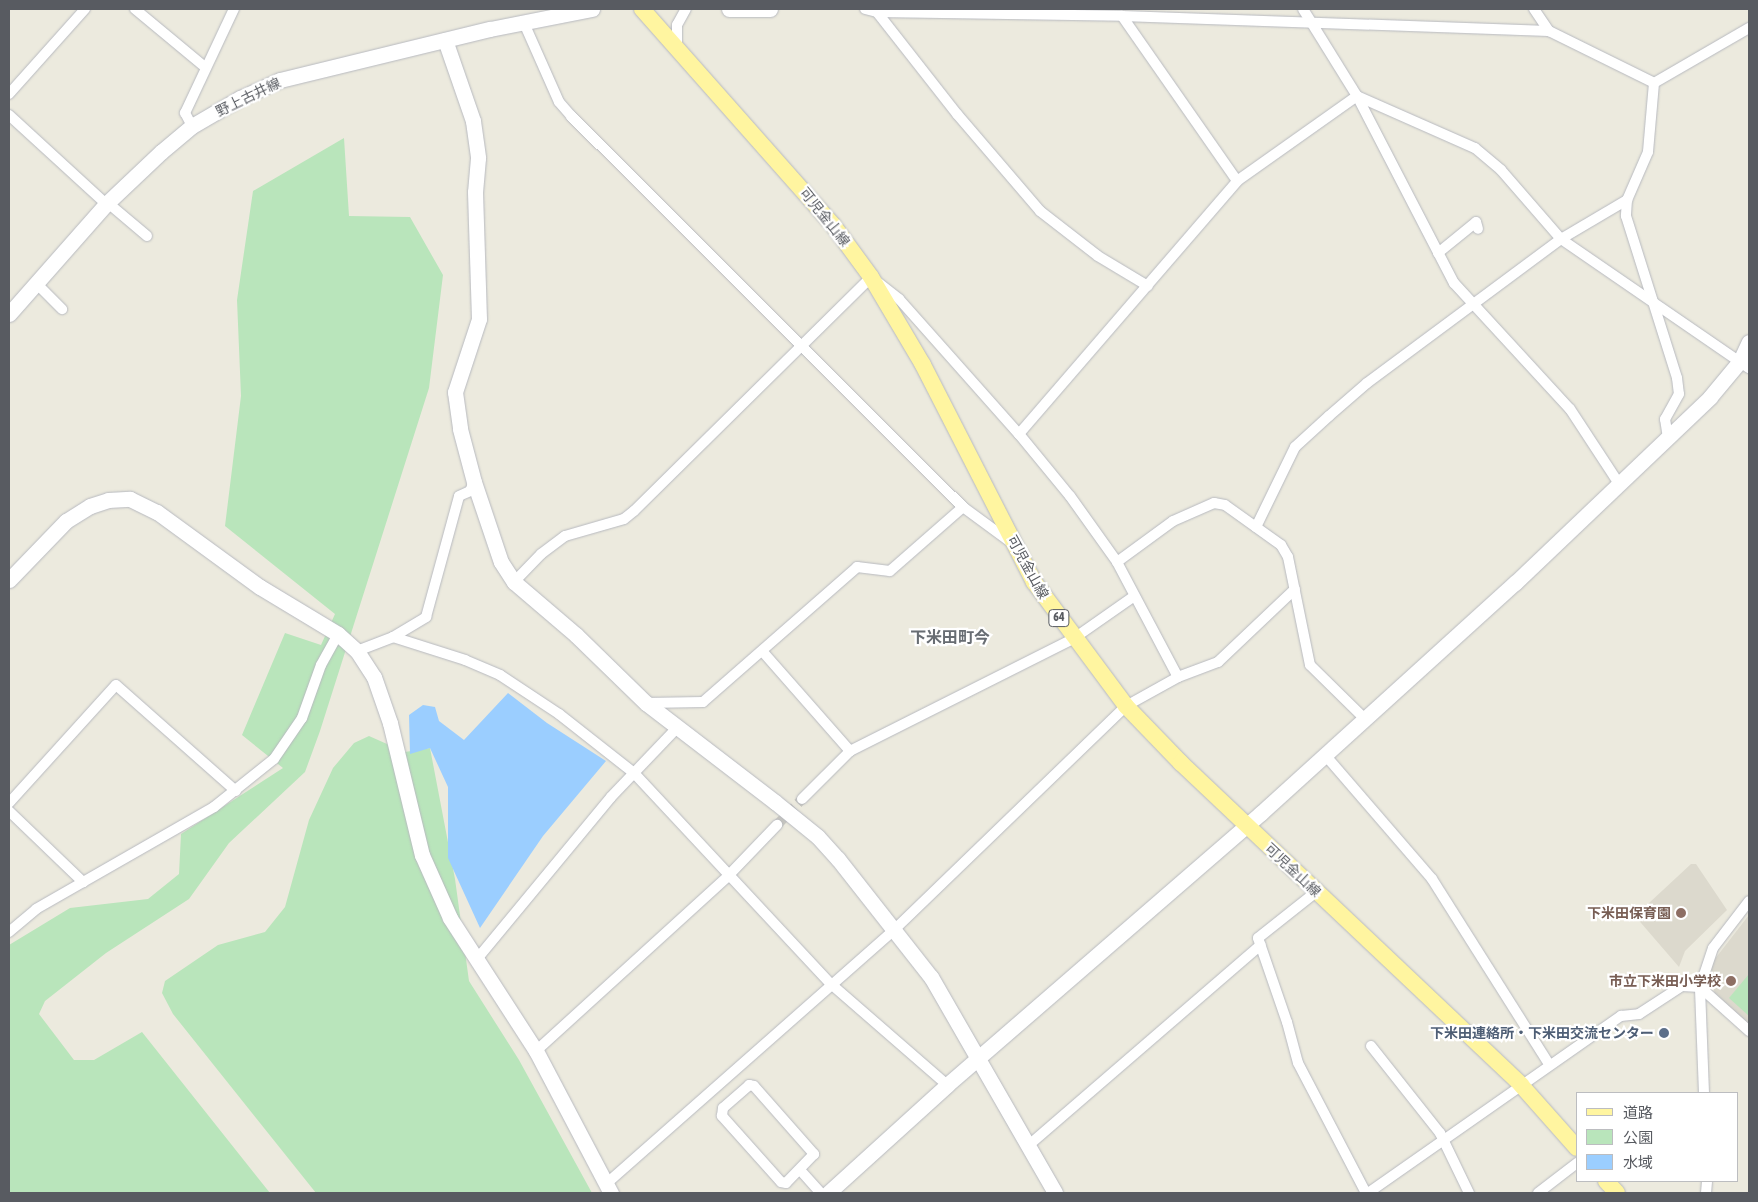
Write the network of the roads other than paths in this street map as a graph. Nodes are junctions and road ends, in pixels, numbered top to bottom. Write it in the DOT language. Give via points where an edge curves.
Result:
graph roads {
  1 [pos="85,9"];
  2 [pos="136,9"];
  3 [pos="234,9"];
  4 [pos="592,9"];
  5 [pos="642,9"];
  6 [pos="686,9"];
  7 [pos="729,9"];
  8 [pos="770,9"];
  9 [pos="865,9"];
  10 [pos="1303,9"];
  11 [pos="1534,9"];
  12 [pos="877,12"];
  13 [pos="1122,16"];
  14 [pos="524,23"];
  15 [pos="1312,24"];
  16 [pos="1749,28"];
  17 [pos="1549,31"];
  18 [pos="445,40"];
  19 [pos="677,48"];
  20 [pos="206,68"];
  21 [pos="1654,83"];
  22 [pos="9,94"];
  23 [pos="1356,96"];
  24 [pos="9,115"];
  25 [pos="192,126"];
  26 [pos="1237,181"];
  27 [pos="1627,200"];
  28 [pos="107,203"];
  29 [pos="1478,229"];
  30 [pos="147,236"];
  31 [pos="1561,239"];
  32 [pos="1438,253"];
  33 [pos="871,277"];
  34 [pos="36,283"];
  35 [pos="1148,286"];
  36 [pos="1650,297"];
  37 [pos="1473,305"];
  38 [pos="62,309"];
  39 [pos="9,314"];
  40 [pos="1749,342"];
  41 [pos="801,343"];
  42 [pos="1744,365"];
  43 [pos="1020,434"];
  44 [pos="1668,437"];
  45 [pos="474,482"];
  46 [pos="1618,482"];
  47 [pos="963,506"];
  48 [pos="1256,527"];
  49 [pos="1016,547"];
  50 [pos="1117,562"];
  51 [pos="9,580"];
  52 [pos="514,582"];
  53 [pos="1295,589"];
  54 [pos="1133,596"];
  55 [pos="338,634"];
  56 [pos="393,636"];
  57 [pos="1074,639"];
  58 [pos="356,651"];
  59 [pos="763,652"];
  60 [pos="1178,677"];
  61 [pos="646,704"];
  62 [pos="1126,706"];
  63 [pos="1364,718"];
  64 [pos="676,730"];
  65 [pos="850,751"];
  66 [pos="1326,756"];
  67 [pos="634,773"];
  68 [pos="236,792"];
  69 [pos="802,799"];
  70 [pos="9,803"];
  71 [pos="10,816"];
  72 [pos="777,825"];
  73 [pos="1246,826"];
  74 [pos="728,876"];
  75 [pos="83,882"];
  76 [pos="1316,892"];
  77 [pos="1749,900"];
  78 [pos="894,930"];
  79 [pos="9,932"];
  80 [pos="1261,945"];
  81 [pos="476,959"];
  82 [pos="831,984"];
  83 [pos="1700,988"];
  84 [pos="1749,1031"];
  85 [pos="1371,1046"];
  86 [pos="536,1051"];
  87 [pos="976,1060"];
  88 [pos="1549,1064"];
  89 [pos="947,1085"];
  90 [pos="1521,1085"];
  91 [pos="1704,1092"];
  92 [pos="1442,1141"];
  93 [pos="1029,1145"];
  94 [pos="1576,1147"];
  95 [pos="1576,1164"];
  96 [pos="801,1171"];
  97 [pos="1607,1182"];
  98 [pos="609,1189"];
  99 [pos="821,1193"];
  100 [pos="828,1193"];
  101 [pos="1055,1193"];
  102 [pos="1367,1193"];
  103 [pos="1469,1193"];
  104 [pos="1538,1193"];
  105 [pos="1617,1193"];
  1 -- 22 [label="street"];
  2 -- 20 [label="street"];
  3 -- 20 [label="street"];
  4 -- 14 [label="street, 野上古井線"];
  5 -- 19 [label="main road, 可児金山線 / 64"];
  6 -- 19 [label="street" via="677,24"];
  7 -- 8 [label="street"];
  9 -- 12 [label="street"];
  10 -- 15 [label="street"];
  11 -- 17 [label="street"];
  12 -- 13 [label="street"];
  12 -- 35 [label="street" via="956,114 1040,211 1098,256"];
  13 -- 15 [label="street"];
  13 -- 26 [label="street"];
  14 -- 18 [label="street, 野上古井線"];
  14 -- 41 [label="street" via="559,102 570,116"];
  15 -- 17 [label="street"];
  15 -- 23 [label="street"];
  16 -- 21 [label="street"];
  17 -- 21 [label="street"];
  18 -- 25 [label="street, 野上古井線" via="280,80 240,98"];
  18 -- 45 [label="street" via="473,121 478,158 475,192 479,319 456,392 460,429"];
  19 -- 33 [label="main road, 可児金山線 / 64" via="833,225"];
  20 -- 25 [label="street" via="185,113"];
  21 -- 27 [label="street" via="1648,152"];
  23 -- 26 [label="street"];
  23 -- 31 [label="street" via="1475,148 1500,170"];
  23 -- 32 [label="street"];
  24 -- 28 [label="street"];
  25 -- 28 [label="street, 野上古井線"];
  26 -- 35 [label="street"];
  27 -- 31 [label="street"];
  27 -- 36 [label="street" via="1626,216"];
  28 -- 30 [label="street"];
  28 -- 34 [label="street, 野上古井線"];
  29 -- 32 [label="street" via="1476,222"];
  31 -- 36 [label="street"];
  31 -- 37 [label="street"];
  32 -- 37 [label="street" via="1454,283"];
  33 -- 41 [label="street"];
  33 -- 43 [label="street" via="899,299"];
  33 -- 49 [label="main road, 可児金山線 / 64" via="923,365"];
  34 -- 38 [label="street"];
  34 -- 39 [label="street, 野上古井線"];
  35 -- 43 [label="street"];
  36 -- 42 [label="street" via="1684,326"];
  36 -- 44 [label="street" via="1677,378 1679,394 1665,419"];
  37 -- 46 [label="street" via="1570,409"];
  37 -- 48 [label="street" via="1367,383 1295,448"];
  40 -- 42 [label="street"];
  41 -- 47 [label="street"];
  41 -- 52 [label="street" via="634,511 624,519 564,536"];
  42 -- 44 [label="street"];
  43 -- 50 [label="street"];
  44 -- 46 [label="street"];
  45 -- 52 [label="street" via="501,562"];
  45 -- 56 [label="street" via="470,491 459,496 426,616"];
  46 -- 63 [label="street" via="1515,583"];
  47 -- 49 [label="street"];
  47 -- 59 [label="street" via="890,571 858,567"];
  48 -- 50 [label="street" via="1225,505 1214,503 1173,521"];
  48 -- 53 [label="street" via="1280,545 1288,557"];
  49 -- 57 [label="main road, 可児金山線 / 64" via="1034,582"];
  50 -- 54 [label="street"];
  51 -- 55 [label="street" via="66,521 90,506 108,500 130,499 157,512 260,587"];
  52 -- 61 [label="street" via="576,635"];
  53 -- 60 [label="street" via="1218,662 1189,676"];
  53 -- 63 [label="street" via="1310,665"];
  54 -- 57 [label="street"];
  54 -- 60 [label="street"];
  55 -- 58 [label="street"];
  55 -- 68 [label="street" via="321,665 302,718 274,760"];
  56 -- 58 [label="street"];
  56 -- 67 [label="street" via="500,675 559,714"];
  57 -- 62 [label="main road, 可児金山線 / 64"];
  57 -- 65 [label="street"];
  58 -- 81 [label="street" via="374,678 390,723 422,855 450,918"];
  59 -- 61 [label="street" via="703,702"];
  59 -- 65 [label="street"];
  60 -- 62 [label="street"];
  61 -- 64 [label="street"];
  62 -- 73 [label="main road, 可児金山線 / 64"];
  62 -- 78 [label="street"];
  63 -- 66 [label="street"];
  64 -- 67 [label="street"];
  64 -- 78 [label="street" via="715,755 818,837"];
  65 -- 69 [label="street"];
  66 -- 73 [label="street"];
  66 -- 88 [label="street" via="1432,879"];
  67 -- 74 [label="street"];
  67 -- 81 [label="street"];
  68 -- 70 [label="street" via="116,685"];
  68 -- 75 [label="street"];
  71 -- 75 [label="street"];
  72 -- 74 [label="street"];
  73 -- 76 [label="main road, 可児金山線 / 64"];
  73 -- 87 [label="street"];
  74 -- 82 [label="street"];
  74 -- 86 [label="street"];
  75 -- 79 [label="street" via="36,909"];
  76 -- 80 [label="street" via="1258,938"];
  76 -- 90 [label="main road, 可児金山線 / 64"];
  77 -- 83 [label="street" via="1713,948"];
  78 -- 82 [label="street"];
  78 -- 87 [label="street" via="931,977"];
  80 -- 93 [label="street"];
  80 -- 102 [label="street" via="1298,1063"];
  81 -- 86 [label="street"];
  82 -- 89 [label="street"];
  82 -- 98 [label="street"];
  83 -- 84 [label="street"];
  83 -- 88 [label="street" via="1682,986 1639,1014 1621,1016"];
  83 -- 91 [label="street"];
  85 -- 92 [label="street" via="1440,1133"];
  86 -- 98 [label="street"];
  87 -- 89 [label="street"];
  87 -- 93 [label="street"];
  88 -- 90 [label="street"];
  89 -- 100 [label="street"];
  90 -- 92 [label="street"];
  90 -- 94 [label="main road, 可児金山線 / 64"];
  92 -- 102 [label="street"];
  92 -- 103 [label="street"];
  93 -- 101 [label="street"];
  95 -- 104 [label="street"];
  96 -- 96 [label="street" via="814,1154 754,1086 748,1085 723,1108 722,1116 781,1182 786,1183"];
  96 -- 99 [label="street"];
  97 -- 105 [label="main road"];
}
